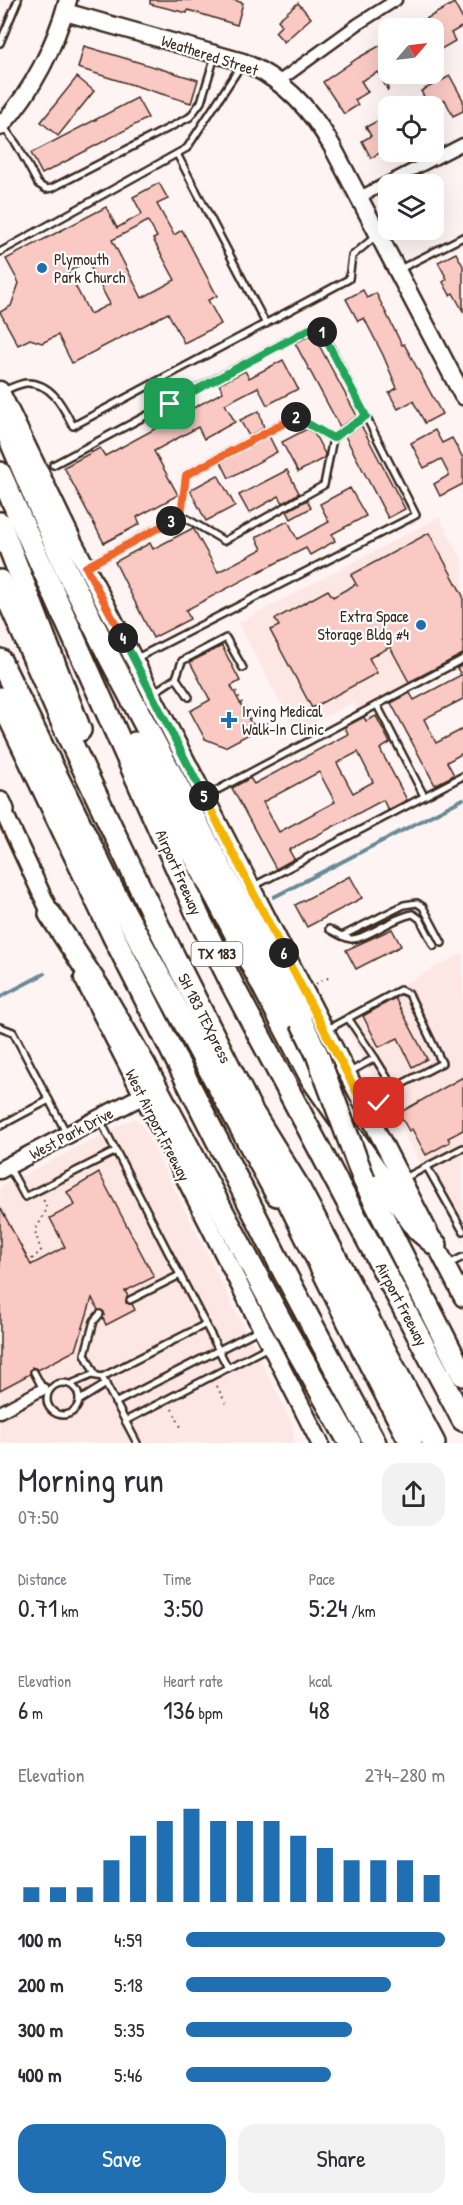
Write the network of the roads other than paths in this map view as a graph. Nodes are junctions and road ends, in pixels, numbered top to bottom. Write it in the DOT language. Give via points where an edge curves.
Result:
graph roads {
  1 [pos="18,0"];
  2 [pos="396,0"];
  3 [pos="66,6"];
  4 [pos="0,43"];
  5 [pos="216,54"];
  6 [pos="243,62"];
  7 [pos="278,82"];
  8 [pos="1,126"];
  9 [pos="463,144"];
  10 [pos="177,154"];
  11 [pos="360,197"];
  12 [pos="378,232"];
  13 [pos="378,235"];
  14 [pos="463,237"];
  15 [pos="382,240"];
  16 [pos="0,252"];
  17 [pos="398,270"];
  18 [pos="266,324"];
  19 [pos="0,391"];
  20 [pos="463,396"];
  21 [pos="0,416"];
  22 [pos="366,416"];
  23 [pos="333,438"];
  24 [pos="53,465"];
  25 [pos="0,473"];
  26 [pos="181,515"];
  27 [pos="0,523"];
  28 [pos="86,567"];
  29 [pos="0,581"];
  30 [pos="0,609"];
  31 [pos="82,657"];
  32 [pos="463,659"];
  33 [pos="0,660"];
  34 [pos="134,660"];
  35 [pos="243,668"];
  36 [pos="176,678"];
  37 [pos="152,694"];
  38 [pos="189,697"];
  39 [pos="0,698"];
  40 [pos="376,705"];
  41 [pos="463,776"];
  42 [pos="204,796"];
  43 [pos="423,796"];
  44 [pos="1,806"];
  45 [pos="251,888"];
  46 [pos="50,914"];
  47 [pos="329,929"];
  48 [pos="341,936"];
  49 [pos="441,942"];
  50 [pos="434,946"];
  51 [pos="348,1018"];
  52 [pos="0,1027"];
  53 [pos="324,1031"];
  54 [pos="375,1058"];
  55 [pos="347,1074"];
  56 [pos="395,1090"];
  57 [pos="142,1096"];
  58 [pos="49,1100"];
  59 [pos="366,1110"];
  60 [pos="99,1119"];
  61 [pos="0,1126"];
  62 [pos="67,1135"];
  63 [pos="463,1148"];
  64 [pos="116,1151"];
  65 [pos="427,1167"];
  66 [pos="4,1168"];
  67 [pos="402,1180"];
  68 [pos="296,1183"];
  69 [pos="463,1231"];
  70 [pos="436,1245"];
  71 [pos="463,1257"];
  72 [pos="446,1266"];
  73 [pos="180,1275"];
  74 [pos="463,1298"];
  75 [pos="130,1300"];
  76 [pos="100,1314"];
  77 [pos="349,1323"];
  78 [pos="206,1324"];
  79 [pos="262,1328"];
  80 [pos="271,1346"];
  81 [pos="219,1350"];
  82 [pos="228,1368"];
  83 [pos="34,1372"];
  84 [pos="95,1374"];
  85 [pos="463,1375"];
  86 [pos="102,1377"];
  87 [pos="71,1384"];
  88 [pos="105,1384"];
  89 [pos="45,1393"];
  90 [pos="80,1400"];
  91 [pos="115,1403"];
  92 [pos="0,1412"];
  93 [pos="463,1420"];
  94 [pos="125,1421"];
  95 [pos="319,1438"];
  96 [pos="136,1443"];
  97 [pos="351,1443"];
  98 [pos="375,1443"];
  99 [pos="411,1443"];
  100 [pos="434,1443"];
  1 -- 4 [label="lane"];
  2 -- 7 [label="street"];
  3 -- 5 [label="main road, Weathered Street"];
  3 -- 8 [label="main road" via="41,72"];
  5 -- 6 [label="main road, Weathered Street"];
  5 -- 8 [label="lane" via="201,102 190,117 52,188 38,184 17,145"];
  6 -- 7 [label="main road, Weathered Street"];
  6 -- 10 [label="lane" via="187,148"];
  7 -- 11 [label="main road, Weathered Street" via="318,121"];
  9 -- 11 [label="street"];
  10 -- 16 [label="lane"];
  10 -- 18 [label="lane"];
  11 -- 12 [label="main road, Weathered Street"];
  13 -- 18 [label="lane" via="352,256 349,279"];
  14 -- 17 [label="lane"];
  15 -- 17 [label="main road, Weathered Street"];
  17 -- 20 [label="main road, Weathered Street"];
  18 -- 19 [label="lane" via="74,426 58,397 40,387 26,383"];
  19 -- 28 [label="main road"];
  21 -- 85 [label="highway, bridge" via="66,569 109,656 317,1054 364,1180"];
  22 -- 23 [label="lane"];
  22 -- 24 [label="lane" via="319,324"];
  22 -- 34 [label="lane" via="416,515"];
  23 -- 26 [label="lane" via="295,417 186,475"];
  23 -- 26 [label="lane" via="324,484 224,541"];
  25 -- 31 [label="highway, Airport Freeway / TX 183"];
  26 -- 28 [label="lane"];
  27 -- 68 [label="highway" via="79,728"];
  28 -- 34 [label="main road"];
  29 -- 68 [label="highway, SH 183 TEXpress" via="155,920 251,1110"];
  30 -- 77 [label="highway, SH 183 TEXpress" via="133,898"];
  31 -- 70 [label="highway" via="102,680 312,1079 418,1230"];
  31 -- 93 [label="highway, Airport Freeway / TX 183" via="232,986"];
  32 -- 40 [label="lane"];
  33 -- 77 [label="highway" via="108,881"];
  34 -- 37 [label="main road"];
  35 -- 36 [label="lane" via="226,638 182,660"];
  36 -- 37 [label="lane"];
  36 -- 38 [label="lane"];
  37 -- 42 [label="main road"];
  39 -- 98 [label="highway" via="113,934"];
  40 -- 42 [label="lane"];
  40 -- 43 [label="lane"];
  41 -- 43 [label="lane"];
  42 -- 45 [label="main road"];
  43 -- 45 [label="lane"];
  44 -- 46 [label="main road, West Airport Freeway"];
  45 -- 53 [label="main road"];
  46 -- 57 [label="main road, West Airport Freeway"];
  46 -- 97 [label="highway" via="144,1064 284,1328"];
  47 -- 48 [label="lane"];
  48 -- 49 [label="lane" via="417,903 423,907"];
  48 -- 50 [label="lane" via="357,939 402,915 413,914 420,919"];
  51 -- 53 [label="lane"];
  51 -- 54 [label="lane"];
  51 -- 56 [label="lane" via="400,990 409,994 442,1063"];
  52 -- 58 [label="lane" via="13,1032"];
  53 -- 55 [label="main road"];
  54 -- 55 [label="lane"];
  54 -- 56 [label="lane"];
  55 -- 59 [label="main road"];
  56 -- 59 [label="lane"];
  57 -- 60 [label="main road, West Park Drive"];
  57 -- 79 [label="main road, West Airport Freeway"];
  58 -- 61 [label="lane"];
  58 -- 62 [label="lane"];
  59 -- 67 [label="main road"];
  60 -- 62 [label="main road, West Park Drive"];
  60 -- 64 [label="lane"];
  62 -- 66 [label="main road, West Park Drive"];
  63 -- 65 [label="lane"];
  64 -- 66 [label="lane" via="25,1197"];
  64 -- 73 [label="lane"];
  65 -- 67 [label="lane"];
  65 -- 69 [label="lane"];
  67 -- 70 [label="main road"];
  68 -- 100 [label="highway, SH 183 TEXpress"];
  70 -- 72 [label="main road"];
  71 -- 72 [label="lane"];
  72 -- 74 [label="main road"];
  73 -- 75 [label="lane"];
  73 -- 78 [label="lane"];
  76 -- 84 [label="lane" via="93,1321 85,1354"];
  77 -- 99 [label="highway, SH 183 TEXpress"];
  78 -- 81 [label="lane"];
  78 -- 86 [label="lane"];
  79 -- 80 [label="main road, West Airport Freeway"];
  79 -- 81 [label="lane"];
  80 -- 82 [label="lane"];
  80 -- 95 [label="main road, West Airport Freeway"];
  81 -- 82 [label="lane"];
  81 -- 91 [label="lane"];
  82 -- 94 [label="lane"];
  83 -- 89 [label="lane"];
  84 -- 86 [label="lane"];
  84 -- 87 [label="lane"];
  86 -- 88 [label="lane"];
  87 -- 89 [label="lane" via="57,1384"];
  87 -- 90 [label="lane"];
  88 -- 90 [label="lane"];
  88 -- 91 [label="lane"];
  89 -- 90 [label="lane" via="49,1407 62,1416 76,1410"];
  89 -- 92 [label="street"];
  91 -- 94 [label="lane"];
  94 -- 96 [label="lane"];
}
